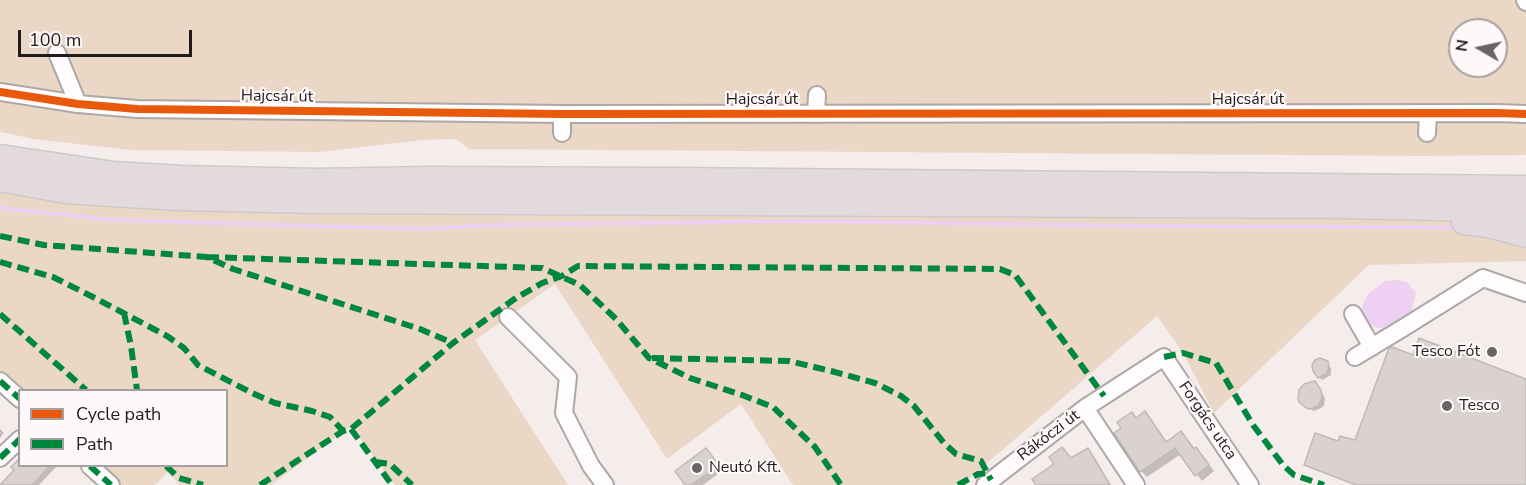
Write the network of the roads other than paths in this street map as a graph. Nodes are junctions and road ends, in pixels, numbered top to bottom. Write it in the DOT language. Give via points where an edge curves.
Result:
graph roads {
  1 [pos="57,53"];
  2 [pos="0,92"];
  3 [pos="817,94"];
  4 [pos="78,104"];
  5 [pos="1428,113"];
  6 [pos="562,114"];
  7 [pos="816,114"];
  8 [pos="1526,114"];
  9 [pos="1427,133"];
  10 [pos="562,134"];
  11 [pos="0,157"];
  12 [pos="0,179"];
  13 [pos="1526,188"];
  14 [pos="1346,206"];
  15 [pos="1526,210"];
  16 [pos="1526,235"];
  17 [pos="1526,293"];
  18 [pos="1353,314"];
  19 [pos="508,317"];
  20 [pos="1372,346"];
  21 [pos="1164,357"];
  22 [pos="1355,357"];
  23 [pos="0,381"];
  24 [pos="18,397"];
  25 [pos="1085,408"];
  26 [pos="18,441"];
  27 [pos="0,458"];
  28 [pos="92,467"];
  29 [pos="990,483"];
  30 [pos="111,485"];
  31 [pos="605,485"];
  32 [pos="1136,485"];
  33 [pos="1250,485"];
  1 -- 4 [label="street"];
  2 -- 4 [label="street, Hajcsár út"];
  3 -- 7 [label="street"];
  4 -- 6 [label="street, Hajcsár út"];
  5 -- 7 [label="street, Hajcsár út"];
  5 -- 8 [label="street, Hajcsár út"];
  5 -- 9 [label="street"];
  6 -- 7 [label="street, Hajcsár út"];
  6 -- 10 [label="street"];
  11 -- 13 [label="highway" via="114,174 318,182 670,180"];
  12 -- 14 [label="highway" via="66,191 180,198"];
  14 -- 15 [label="highway"];
  14 -- 16 [label="highway" via="1488,225"];
  17 -- 20 [label="street" via="1483,278"];
  18 -- 20 [label="street"];
  19 -- 31 [label="street" via="568,377 564,413"];
  20 -- 22 [label="street"];
  21 -- 25 [label="street, Rákóczi út"];
  21 -- 33 [label="street, Forgács utca"];
  23 -- 24 [label="street"];
  25 -- 29 [label="street, Rákóczi út"];
  25 -- 32 [label="street"];
  26 -- 27 [label="street"];
  28 -- 30 [label="street"];
}
